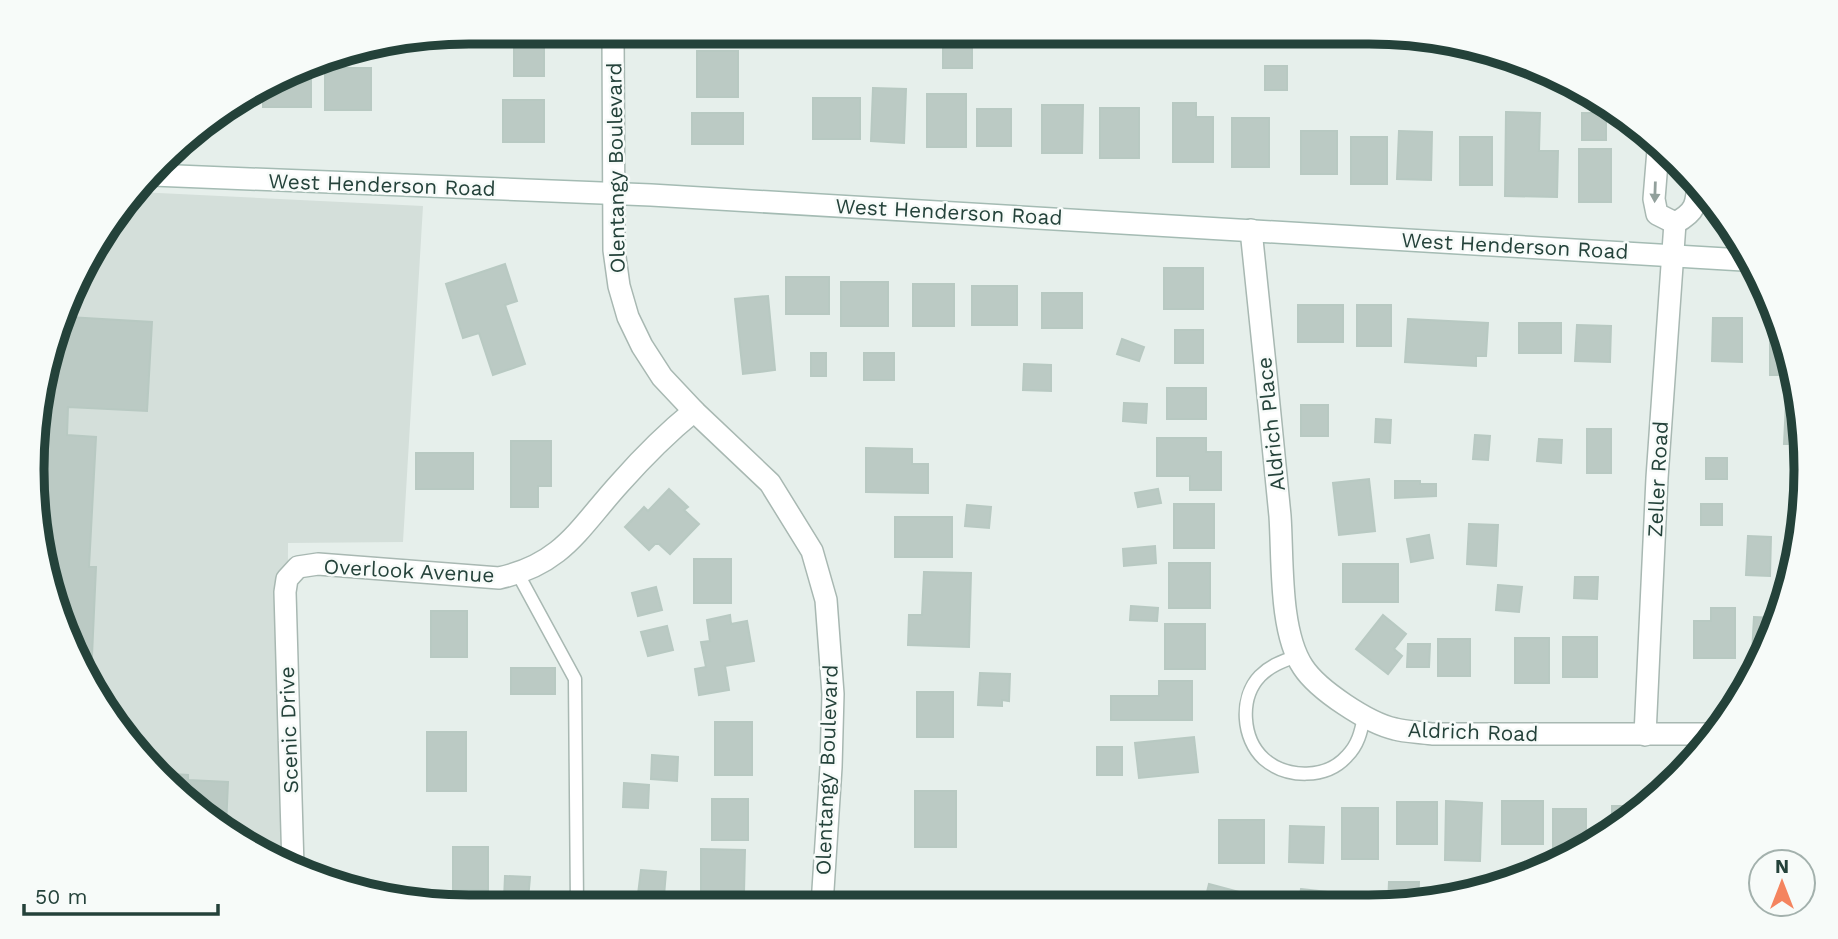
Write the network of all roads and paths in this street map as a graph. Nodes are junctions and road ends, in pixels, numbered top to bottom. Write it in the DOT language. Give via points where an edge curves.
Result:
graph roads {
  1 [pos="613,44"];
  2 [pos="1657,157"];
  3 [pos="161,175"];
  4 [pos="613,194"];
  5 [pos="1697,199"];
  6 [pos="1675,223"];
  7 [pos="1251,230"];
  8 [pos="1674,255"];
  9 [pos="1738,260"];
  10 [pos="694,411"];
  11 [pos="518,574"];
  12 [pos="285,592"];
  13 [pos="1287,619"];
  14 [pos="1297,656"];
  15 [pos="1364,717"];
  16 [pos="1702,734"];
  17 [pos="1645,735"];
  18 [pos="293,856"];
  19 [pos="577,895"];
  20 [pos="823,895"];
  1 -- 4 [label="street, Olentangy Boulevard"];
  2 -- 6 [label="street, one-way" via="1657,214"];
  3 -- 4 [label="street, West Henderson Road"];
  4 -- 7 [label="street, West Henderson Road"];
  4 -- 10 [label="street, Olentangy Boulevard" via="614,250 628,317 662,377"];
  5 -- 6 [label="street" via="1689,216"];
  6 -- 8 [label="street, Zeller Road"];
  7 -- 8 [label="street, West Henderson Road"];
  7 -- 13 [label="street, Aldrich Place"];
  8 -- 9 [label="street, West Henderson Road"];
  8 -- 17 [label="street, Zeller Road" via="1657,478"];
  10 -- 11 [label="street, Overlook Avenue" via="663,436 555,555"];
  10 -- 20 [label="street, Olentangy Boulevard" via="770,483 812,551 825,600 833,694"];
  11 -- 12 [label="street, Overlook Avenue" via="499,578 318,564 298,567 287,579"];
  11 -- 19 [label="lane" via="575,679"];
  12 -- 18 [label="street, Scenic Drive"];
  13 -- 14 [label="street, Aldrich Road"];
  14 -- 15 [label="street, Aldrich Road" via="1305,670"];
  14 -- 15 [label="lane" via="1276,663 1258,677 1248,697 1245,720 1251,741 1264,759 1283,771 1306,775 1328,770 1347,757 1359,739"];
  15 -- 17 [label="street, Aldrich Road" via="1394,729 1432,734"];
  16 -- 17 [label="street, Aldrich Road"];
}
